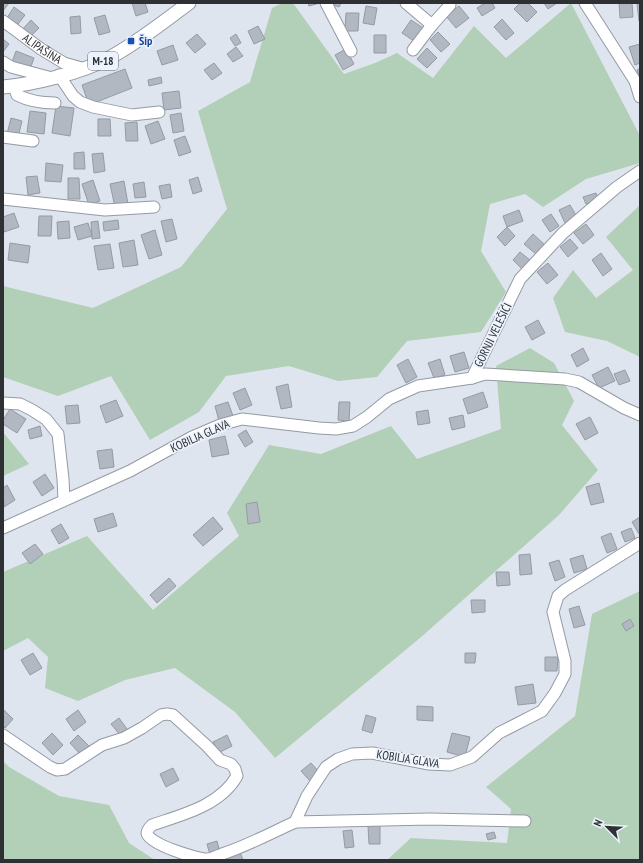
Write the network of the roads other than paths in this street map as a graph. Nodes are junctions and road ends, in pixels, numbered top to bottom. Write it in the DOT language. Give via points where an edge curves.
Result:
graph roads {
  1 [pos="189,3"];
  2 [pos="326,3"];
  3 [pos="406,3"];
  4 [pos="585,3"];
  5 [pos="450,5"];
  6 [pos="3,21"];
  7 [pos="432,25"];
  8 [pos="413,50"];
  9 [pos="352,51"];
  10 [pos="3,62"];
  11 [pos="84,69"];
  12 [pos="55,77"];
  13 [pos="8,86"];
  14 [pos="640,97"];
  15 [pos="55,103"];
  16 [pos="159,112"];
  17 [pos="3,137"];
  18 [pos="33,140"];
  19 [pos="640,171"];
  20 [pos="3,199"];
  21 [pos="154,207"];
  22 [pos="472,378"];
  23 [pos="3,403"];
  24 [pos="640,414"];
  25 [pos="64,500"];
  26 [pos="3,528"];
  27 [pos="640,543"];
  28 [pos="3,735"];
  29 [pos="525,821"];
  30 [pos="295,822"];
  1 -- 11 [label="main road, ALIPAŠINA / M-18" via="127,48"];
  2 -- 9 [label="street"];
  3 -- 7 [label="street"];
  4 -- 14 [label="street" via="635,81"];
  5 -- 7 [label="street"];
  6 -- 11 [label="street, ALIPAŠINA" via="64,63"];
  7 -- 8 [label="street"];
  10 -- 12 [label="street, ALIPAŠINA"];
  11 -- 12 [label="main road, ALIPAŠINA / M-18"];
  12 -- 13 [label="main road, ALIPAŠINA / M-18"];
  12 -- 16 [label="street" via="80,102 93,107 132,115"];
  13 -- 15 [label="street" via="24,98"];
  17 -- 18 [label="street"];
  19 -- 22 [label="street, GORNJI VELEŠIĆI" via="563,233 520,279"];
  20 -- 21 [label="street" via="105,210"];
  22 -- 24 [label="street, GORNJI VELEŠIĆI" via="485,374 579,382 624,408"];
  22 -- 25 [label="street, KOBILJA GLAVA" via="418,386 389,399 352,426 336,429 242,419 220,425 192,437 130,471"];
  23 -- 25 [label="street" via="20,404 32,410 46,419 58,434"];
  25 -- 26 [label="street, KOBILJA GLAVA"];
  27 -- 30 [label="street, KOBILJA GLAVA" via="558,596 553,612 565,661 565,674 542,711 499,733 472,757 450,765 429,764 372,753 352,754 338,759 326,767 307,796"];
  28 -- 30 [label="street" via="57,770 65,769 102,745 124,738 161,715 173,715 220,760 230,764 237,776 232,784 204,807 152,825 148,829 149,838 189,856 208,859"];
  29 -- 30 [label="street" via="430,819"];
}
